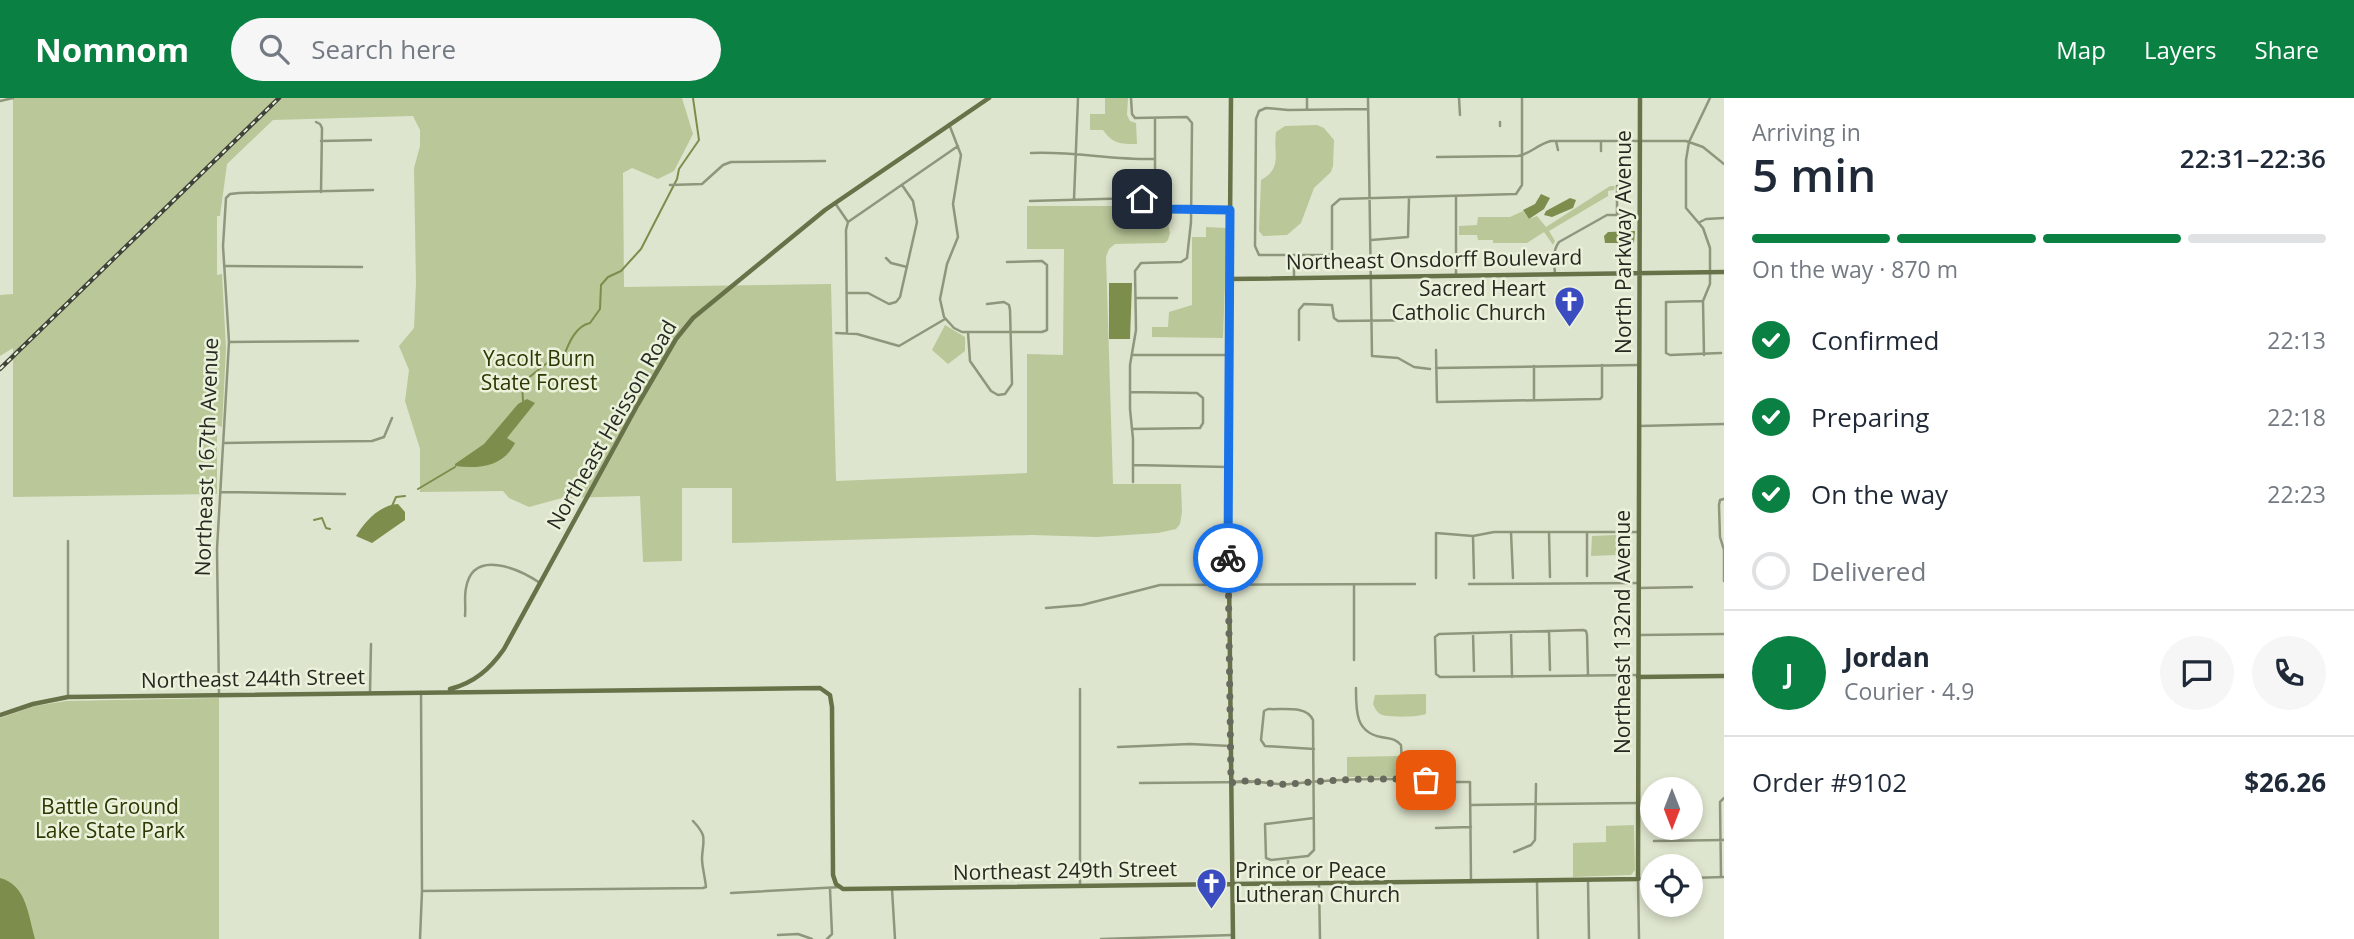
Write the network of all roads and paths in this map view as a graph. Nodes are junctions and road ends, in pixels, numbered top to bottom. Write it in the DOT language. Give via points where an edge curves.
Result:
graph roads {
  1 [pos="13,98"];
  2 [pos="989,98"];
  3 [pos="1078,98"];
  4 [pos="1131,98"];
  5 [pos="1231,98"];
  6 [pos="1307,98"];
  7 [pos="1368,98"];
  8 [pos="1459,98"];
  9 [pos="1522,98"];
  10 [pos="1640,98"];
  11 [pos="1710,98"];
  12 [pos="0,101"];
  13 [pos="1368,109"];
  14 [pos="1307,110"];
  15 [pos="1460,115"];
  16 [pos="1155,118"];
  17 [pos="316,122"];
  18 [pos="949,124"];
  19 [pos="371,140"];
  20 [pos="1640,140"];
  21 [pos="321,141"];
  22 [pos="1556,141"];
  23 [pos="1601,141"];
  24 [pos="1689,142"];
  25 [pos="959,145"];
  26 [pos="1558,150"];
  27 [pos="1601,151"];
  28 [pos="1031,153"];
  29 [pos="1076,154"];
  30 [pos="1522,155"];
  31 [pos="1437,157"];
  32 [pos="1155,159"];
  33 [pos="825,161"];
  34 [pos="1724,164"];
  35 [pos="902,185"];
  36 [pos="670,186"];
  37 [pos="1617,186"];
  38 [pos="373,190"];
  39 [pos="321,192"];
  40 [pos="1456,196"];
  41 [pos="1409,198"];
  42 [pos="1074,199"];
  43 [pos="1370,199"];
  44 [pos="1030,201"];
  45 [pos="835,203"];
  46 [pos="1152,203"];
  47 [pos="1191,209"];
  48 [pos="1230,210"];
  49 [pos="1617,215"];
  50 [pos="1640,215"];
  51 [pos="1724,218"];
  52 [pos="848,222"];
  53 [pos="1699,223"];
  54 [pos="1371,240"];
  55 [pos="1294,256"];
  56 [pos="886,258"];
  57 [pos="1007,261"];
  58 [pos="226,266"];
  59 [pos="362,267"];
  60 [pos="907,267"];
  61 [pos="1555,271"];
  62 [pos="1710,272"];
  63 [pos="1724,272"];
  64 [pos="1456,273"];
  65 [pos="1640,274"];
  66 [pos="1371,278"];
  67 [pos="1229,279"];
  68 [pos="1294,279"];
  69 [pos="847,293"];
  70 [pos="1136,298"];
  71 [pos="1177,298"];
  72 [pos="1703,301"];
  73 [pos="987,304"];
  74 [pos="945,319"];
  75 [pos="1372,320"];
  76 [pos="1429,320"];
  77 [pos="968,332"];
  78 [pos="1011,332"];
  79 [pos="836,333"];
  80 [pos="847,333"];
  81 [pos="1299,340"];
  82 [pos="358,341"];
  83 [pos="229,342"];
  84 [pos="1436,350"];
  85 [pos="1721,353"];
  86 [pos="1132,355"];
  87 [pos="1228,355"];
  88 [pos="1704,355"];
  89 [pos="1602,365"];
  90 [pos="1639,365"];
  91 [pos="1534,366"];
  92 [pos="1436,368"];
  93 [pos="1430,369"];
  94 [pos="1639,386"];
  95 [pos="1130,392"];
  96 [pos="1534,400"];
  97 [pos="392,418"];
  98 [pos="1724,424"];
  99 [pos="1639,426"];
  100 [pos="1132,429"];
  101 [pos="224,443"];
  102 [pos="1133,465"];
  103 [pos="1228,467"];
  104 [pos="1133,482"];
  105 [pos="221,492"];
  106 [pos="345,494"];
  107 [pos="1722,499"];
  108 [pos="1511,532"];
  109 [pos="1549,532"];
  110 [pos="1638,532"];
  111 [pos="1587,533"];
  112 [pos="1473,537"];
  113 [pos="68,541"];
  114 [pos="1587,576"];
  115 [pos="1436,578"];
  116 [pos="1474,578"];
  117 [pos="1513,578"];
  118 [pos="1550,578"];
  119 [pos="1724,581"];
  120 [pos="540,583"];
  121 [pos="1415,584"];
  122 [pos="1469,584"];
  123 [pos="1229,585"];
  124 [pos="1354,585"];
  125 [pos="1639,585"];
  126 [pos="1692,587"];
  127 [pos="1046,608"];
  128 [pos="465,616"];
  129 [pos="1549,631"];
  130 [pos="1511,632"];
  131 [pos="1473,633"];
  132 [pos="1724,634"];
  133 [pos="1639,635"];
  134 [pos="371,644"];
  135 [pos="1354,660"];
  136 [pos="1550,670"];
  137 [pos="1474,671"];
  138 [pos="1588,676"];
  139 [pos="1638,676"];
  140 [pos="1724,676"];
  141 [pos="1512,677"];
  142 [pos="470,682"];
  143 [pos="1356,688"];
  144 [pos="1080,689"];
  145 [pos="481,691"];
  146 [pos="421,692"];
  147 [pos="439,692"];
  148 [pos="370,693"];
  149 [pos="219,695"];
  150 [pos="68,697"];
  151 [pos="0,715"];
  152 [pos="1231,746"];
  153 [pos="1118,747"];
  154 [pos="1314,749"];
  155 [pos="1403,779"];
  156 [pos="1314,780"];
  157 [pos="1426,780"];
  158 [pos="1437,782"];
  159 [pos="1140,783"];
  160 [pos="1231,783"];
  161 [pos="1536,784"];
  162 [pos="1724,798"];
  163 [pos="1638,803"];
  164 [pos="1536,804"];
  165 [pos="1471,805"];
  166 [pos="1314,818"];
  167 [pos="693,821"];
  168 [pos="1471,827"];
  169 [pos="1436,828"];
  170 [pos="1722,840"];
  171 [pos="1654,841"];
  172 [pos="1514,852"];
  173 [pos="1288,858"];
  174 [pos="1723,877"];
  175 [pos="1703,878"];
  176 [pos="1639,879"];
  177 [pos="1537,881"];
  178 [pos="1588,881"];
  179 [pos="1471,882"];
  180 [pos="1288,884"];
  181 [pos="1319,884"];
  182 [pos="1233,885"];
  183 [pos="1080,886"];
  184 [pos="841,887"];
  185 [pos="892,888"];
  186 [pos="830,889"];
  187 [pos="422,891"];
  188 [pos="731,893"];
  189 [pos="778,935"];
  190 [pos="1233,937"];
  191 [pos="420,939"];
  192 [pos="812,939"];
  193 [pos="827,939"];
  194 [pos="895,939"];
  195 [pos="1101,939"];
  196 [pos="1320,939"];
  197 [pos="1538,939"];
  198 [pos="1589,939"];
  199 [pos="1639,939"];
  1 -- 12 [label="street"];
  2 -- 18 [label="street, Northeast Heisson Road"];
  3 -- 29 [label="street"];
  4 -- 16 [label="street" via="1133,116"];
  5 -- 48 [label="street"];
  6 -- 14 [label="street"];
  7 -- 13 [label="street"];
  8 -- 15 [label="street"];
  9 -- 30 [label="street"];
  10 -- 20 [label="street, North Parkway Avenue"];
  11 -- 24 [label="street"];
  13 -- 14 [label="street"];
  13 -- 43 [label="street"];
  14 -- 55 [label="street" via="1266,108 1256,117 1255,248 1265,256"];
  16 -- 32 [label="street"];
  16 -- 47 [label="street" via="1190,118"];
  17 -- 21 [label="street"];
  18 -- 25 [label="street"];
  18 -- 45 [label="street, Northeast Heisson Road"];
  19 -- 21 [label="street"];
  20 -- 23 [label="street"];
  20 -- 24 [label="street"];
  20 -- 50 [label="street, North Parkway Avenue"];
  21 -- 39 [label="street"];
  22 -- 23 [label="street"];
  22 -- 26 [label="street"];
  22 -- 30 [label="street"];
  23 -- 27 [label="street"];
  24 -- 34 [label="street"];
  24 -- 53 [label="street" via="1685,205"];
  25 -- 35 [label="street"];
  25 -- 74 [label="street" via="953,204 958,237 940,299"];
  28 -- 29 [label="street"];
  29 -- 32 [label="street"];
  29 -- 42 [label="street"];
  30 -- 31 [label="street"];
  30 -- 40 [label="street" via="1522,185 1516,194"];
  32 -- 46 [label="street"];
  33 -- 36 [label="street" via="731,162 702,184"];
  35 -- 52 [label="street"];
  35 -- 60 [label="street" via="913,201 918,222"];
  37 -- 49 [label="street"];
  38 -- 39 [label="street"];
  39 -- 58 [label="street, Northeast 167th Avenue" via="230,194 224,222"];
  40 -- 41 [label="street"];
  40 -- 64 [label="street"];
  41 -- 43 [label="street"];
  41 -- 54 [label="street" via="1408,237"];
  42 -- 44 [label="street"];
  42 -- 46 [label="street" via="1137,198"];
  43 -- 54 [label="street"];
  43 -- 55 [label="street" via="1335,202 1331,254"];
  45 -- 52 [label="street"];
  45 -- 120 [label="street, Northeast Heisson Road" via="693,317 676,339"];
  46 -- 47 [label="street"];
  47 -- 48 [label="street"];
  47 -- 70 [label="street" via="1185,261 1138,265"];
  48 -- 67 [label="street"];
  49 -- 50 [label="street"];
  49 -- 61 [label="street" via="1602,217 1559,242"];
  50 -- 65 [label="street, North Parkway Avenue"];
  51 -- 53 [label="street"];
  52 -- 69 [label="street"];
  53 -- 62 [label="street" via="1709,243"];
  54 -- 66 [label="street"];
  55 -- 68 [label="street"];
  56 -- 60 [label="street"];
  57 -- 78 [label="street" via="1042,261 1048,267 1047,330"];
  58 -- 59 [label="street"];
  58 -- 83 [label="street, Northeast 167th Avenue"];
  60 -- 69 [label="street" via="899,299 891,304 868,293"];
  61 -- 64 [label="street, Northeast Onsdorff Boulevard"];
  61 -- 65 [label="street, Northeast Onsdorff Boulevard"];
  62 -- 63 [label="street, Northeast Onsdorff Boulevard"];
  62 -- 65 [label="street, Northeast Onsdorff Boulevard"];
  62 -- 72 [label="street"];
  64 -- 66 [label="street, Northeast Onsdorff Boulevard"];
  65 -- 90 [label="street, North Parkway Avenue"];
  66 -- 68 [label="street, Northeast Onsdorff Boulevard"];
  66 -- 75 [label="street"];
  67 -- 68 [label="street, Northeast Onsdorff Boulevard"];
  67 -- 87 [label="street"];
  69 -- 80 [label="street"];
  70 -- 71 [label="street"];
  70 -- 86 [label="street"];
  72 -- 88 [label="street"];
  72 -- 88 [label="street" via="1666,302 1666,354"];
  73 -- 78 [label="street" via="1001,301 1009,305"];
  74 -- 77 [label="street" via="957,330"];
  74 -- 80 [label="street" via="899,346"];
  75 -- 76 [label="street"];
  75 -- 81 [label="street" via="1335,320 1332,305 1300,306"];
  75 -- 93 [label="street" via="1372,356 1398,358"];
  77 -- 78 [label="street"];
  77 -- 78 [label="street" via="970,361 991,391 1000,395 1012,384"];
  79 -- 80 [label="street"];
  82 -- 83 [label="street"];
  83 -- 101 [label="street, Northeast 167th Avenue"];
  84 -- 92 [label="street"];
  85 -- 88 [label="street"];
  86 -- 87 [label="street"];
  86 -- 95 [label="street"];
  87 -- 103 [label="street"];
  89 -- 90 [label="street"];
  89 -- 91 [label="street"];
  89 -- 96 [label="street" via="1601,399"];
  90 -- 94 [label="street, North Parkway Avenue"];
  91 -- 92 [label="street"];
  91 -- 96 [label="street"];
  92 -- 96 [label="street" via="1436,402"];
  94 -- 99 [label="street, Northeast 132nd Avenue"];
  95 -- 100 [label="street"];
  95 -- 100 [label="street" via="1201,394 1203,423 1201,427"];
  97 -- 101 [label="street" via="384,438 372,441"];
  98 -- 99 [label="street"];
  99 -- 110 [label="street, Northeast 132nd Avenue"];
  100 -- 102 [label="street"];
  101 -- 105 [label="street, Northeast 167th Avenue"];
  102 -- 103 [label="street"];
  102 -- 104 [label="street"];
  103 -- 123 [label="street"];
  105 -- 106 [label="street"];
  105 -- 149 [label="street, Northeast 167th Avenue"];
  107 -- 119 [label="street"];
  108 -- 109 [label="street"];
  108 -- 112 [label="street"];
  108 -- 117 [label="street"];
  109 -- 111 [label="street"];
  109 -- 118 [label="street"];
  110 -- 111 [label="street"];
  110 -- 125 [label="street, Northeast 132nd Avenue"];
  111 -- 114 [label="street"];
  112 -- 115 [label="street" via="1436,533"];
  112 -- 116 [label="street"];
  113 -- 150 [label="street"];
  120 -- 128 [label="street" via="497,564 482,566 469,579"];
  120 -- 142 [label="street, Northeast Heisson Road" via="504,649"];
  121 -- 124 [label="street"];
  122 -- 125 [label="street"];
  123 -- 124 [label="street"];
  123 -- 127 [label="street" via="1160,585 1082,605"];
  123 -- 152 [label="street"];
  124 -- 135 [label="street"];
  125 -- 126 [label="street"];
  125 -- 133 [label="street, Northeast 132nd Avenue"];
  129 -- 130 [label="street"];
  129 -- 136 [label="street"];
  129 -- 138 [label="street" via="1586,632"];
  130 -- 131 [label="street"];
  130 -- 141 [label="street"];
  131 -- 137 [label="street"];
  131 -- 141 [label="street" via="1436,637 1437,676"];
  132 -- 133 [label="street"];
  133 -- 139 [label="street, Northeast 132nd Avenue"];
  134 -- 148 [label="street"];
  138 -- 139 [label="street"];
  138 -- 141 [label="street"];
  139 -- 140 [label="street"];
  139 -- 163 [label="street, Northeast 132nd Avenue"];
  142 -- 145 [label="street"];
  142 -- 147 [label="street, Northeast Heisson Road"];
  143 -- 155 [label="street" via="1356,715 1365,730 1401,745"];
  144 -- 183 [label="street"];
  145 -- 147 [label="street, Northeast 244th Street"];
  145 -- 184 [label="street" via="800,687 826,691 832,707 833,875"];
  146 -- 147 [label="street, Northeast 244th Street"];
  146 -- 148 [label="street, Northeast 244th Street"];
  146 -- 187 [label="street"];
  148 -- 149 [label="street, Northeast 244th Street"];
  149 -- 150 [label="street, Northeast 244th Street"];
  150 -- 151 [label="street, Northeast 244th Street"];
  152 -- 153 [label="street"];
  152 -- 160 [label="street"];
  154 -- 154 [label="street" via="1310,713 1264,711 1263,744"];
  154 -- 156 [label="street"];
  155 -- 156 [label="street"];
  155 -- 157 [label="street"];
  156 -- 160 [label="street"];
  156 -- 166 [label="street"];
  158 -- 165 [label="street" via="1470,782"];
  159 -- 160 [label="street"];
  160 -- 182 [label="street"];
  161 -- 164 [label="street"];
  162 -- 170 [label="street" via="1720,802"];
  163 -- 164 [label="street"];
  163 -- 176 [label="street, Northeast 132nd Avenue"];
  164 -- 165 [label="street"];
  164 -- 172 [label="street" via="1535,841"];
  165 -- 168 [label="street"];
  166 -- 173 [label="street" via="1312,853"];
  166 -- 173 [label="street" via="1265,824 1267,859"];
  167 -- 187 [label="street" via="705,840 703,888"];
  168 -- 169 [label="street"];
  168 -- 179 [label="street"];
  170 -- 171 [label="street"];
  170 -- 174 [label="street"];
  173 -- 180 [label="street"];
  174 -- 175 [label="street"];
  176 -- 178 [label="street, Northeast 249th Street"];
  176 -- 199 [label="street"];
  177 -- 178 [label="street, Northeast 249th Street"];
  177 -- 179 [label="street, Northeast 249th Street"];
  177 -- 197 [label="street"];
  178 -- 198 [label="street"];
  179 -- 181 [label="street, Northeast 249th Street"];
  180 -- 181 [label="street, Northeast 249th Street"];
  180 -- 182 [label="street, Northeast 249th Street"];
  181 -- 196 [label="street"];
  182 -- 183 [label="street, Northeast 249th Street"];
  182 -- 190 [label="street"];
  183 -- 185 [label="street, Northeast 249th Street"];
  184 -- 185 [label="street, Northeast 249th Street"];
  184 -- 186 [label="street, Northeast 249th Street"];
  185 -- 194 [label="street"];
  186 -- 188 [label="street, Northeast 249th Street"];
  186 -- 193 [label="street" via="832,934"];
  187 -- 191 [label="street"];
  189 -- 192 [label="street"];
  190 -- 195 [label="street"];
}
